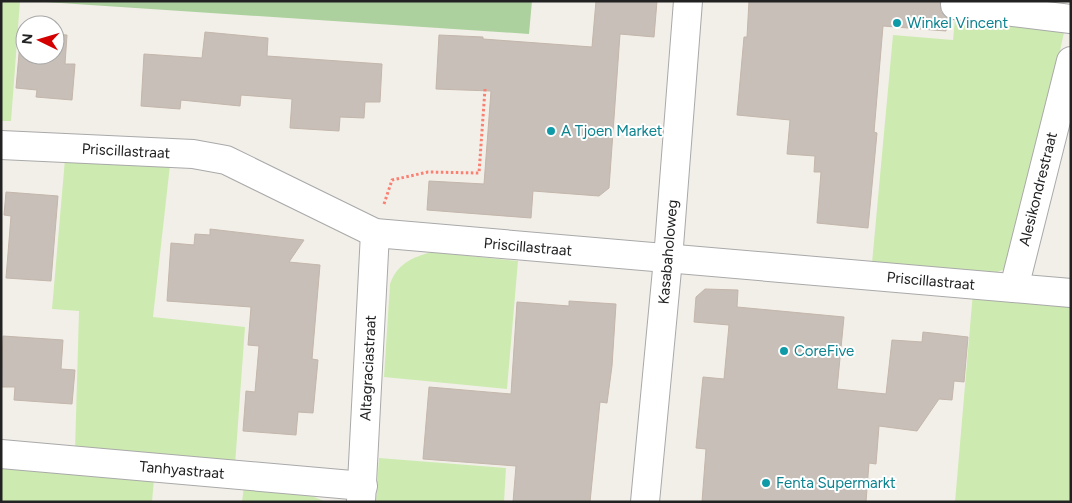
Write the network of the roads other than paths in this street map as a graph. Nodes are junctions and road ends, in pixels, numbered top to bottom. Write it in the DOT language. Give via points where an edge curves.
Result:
graph roads {
  1 [pos="688,1"];
  2 [pos="955,5"];
  3 [pos="1071,19"];
  4 [pos="1071,61"];
  5 [pos="1,145"];
  6 [pos="375,234"];
  7 [pos="668,259"];
  8 [pos="1014,288"];
  9 [pos="1071,293"];
  10 [pos="1,454"];
  11 [pos="362,494"];
  12 [pos="646,502"];
  1 -- 7 [label="street, Kasabaholoweg"];
  2 -- 3 [label="street"];
  4 -- 8 [label="street, Alesikondrestraat"];
  5 -- 6 [label="street, Priscillastraat" via="194,154 226,160"];
  6 -- 7 [label="street, Priscillastraat"];
  6 -- 11 [label="street, Altagraciastraat"];
  7 -- 8 [label="street, Priscillastraat"];
  7 -- 12 [label="street, Kasabaholoweg"];
  8 -- 9 [label="street, Priscillastraat"];
  10 -- 11 [label="street, Tanhyastraat"];
}
